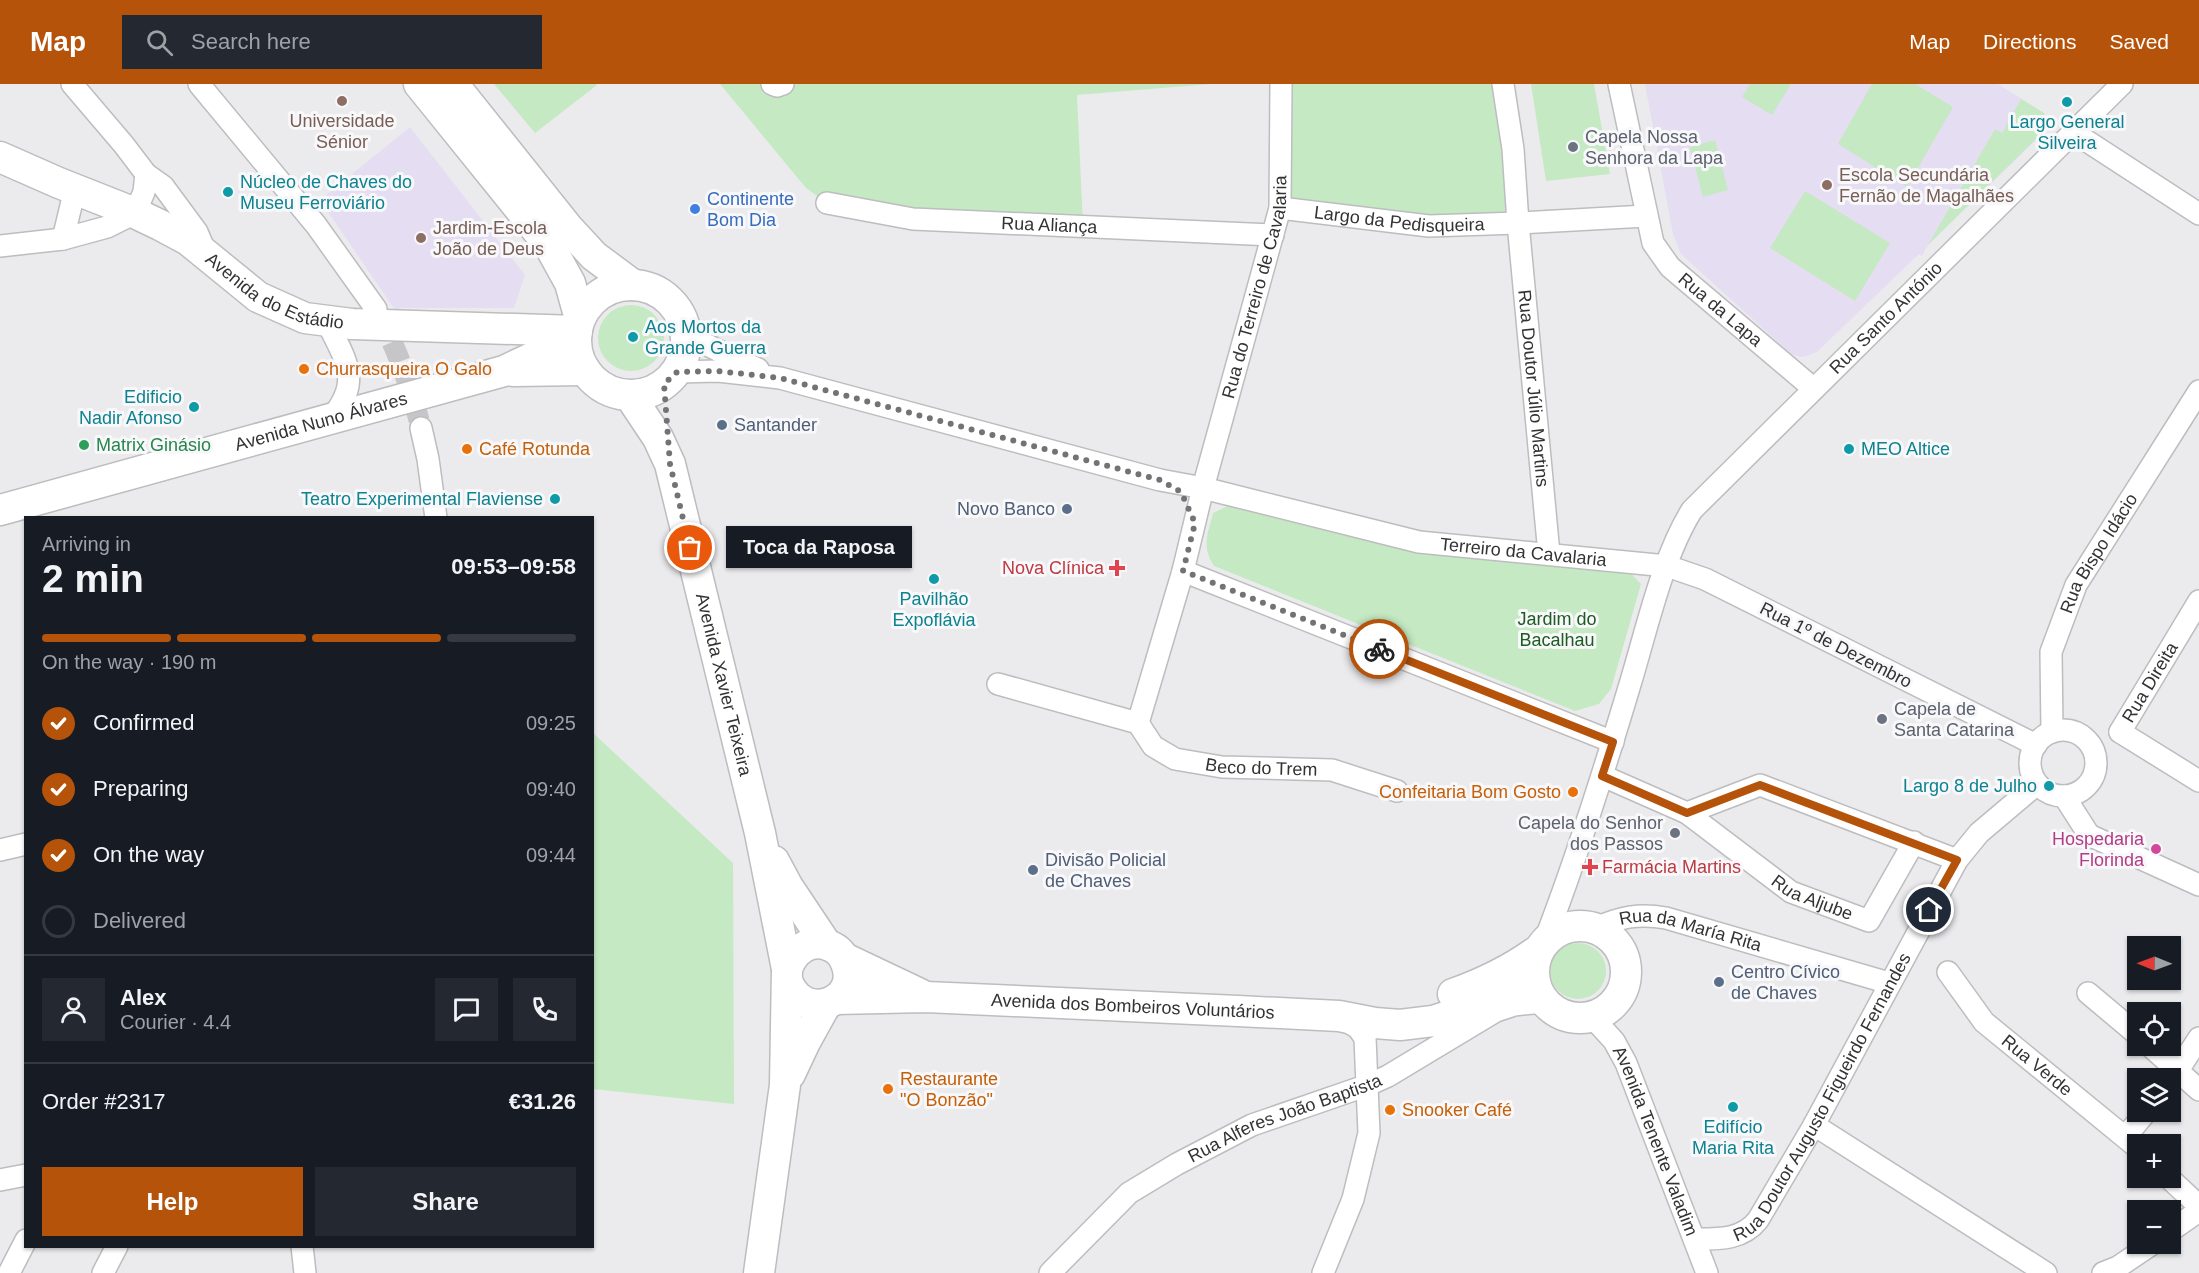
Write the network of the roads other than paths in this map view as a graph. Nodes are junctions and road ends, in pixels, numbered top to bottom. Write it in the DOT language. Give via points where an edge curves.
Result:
graph roads {
  1 [pos="72,84"];
  2 [pos="199,84"];
  3 [pos="419,84"];
  4 [pos="453,84"];
  5 [pos="772,84"];
  6 [pos="783,84"];
  7 [pos="1281,84"];
  8 [pos="1503,84"];
  9 [pos="1619,84"];
  10 [pos="2122,84"];
  11 [pos="2073,132"];
  12 [pos="0,157"];
  13 [pos="146,174"];
  14 [pos="75,189"];
  15 [pos="827,203"];
  16 [pos="1280,208"];
  17 [pos="135,213"];
  18 [pos="2199,214"];
  19 [pos="1646,216"];
  20 [pos="1518,223"];
  21 [pos="1273,235"];
  22 [pos="63,238"];
  23 [pos="0,246"];
  24 [pos="205,254"];
  25 [pos="633,285"];
  26 [pos="376,309"];
  27 [pos="327,322"];
  28 [pos="577,329"];
  29 [pos="686,334"];
  30 [pos="585,370"];
  31 [pos="504,371"];
  32 [pos="670,378"];
  33 [pos="780,378"];
  34 [pos="1814,388"];
  35 [pos="2199,391"];
  36 [pos="630,396"];
  37 [pos="330,419"];
  38 [pos="421,428"];
  39 [pos="670,464"];
  40 [pos="1160,480"];
  41 [pos="1203,488"];
  42 [pos="0,510"];
  43 [pos="436,516"];
  44 [pos="1195,523"];
  45 [pos="1549,554"];
  46 [pos="1667,566"];
  47 [pos="1183,571"];
  48 [pos="2199,601"];
  49 [pos="998,684"];
  50 [pos="1138,723"];
  51 [pos="2120,732"];
  52 [pos="2044,739"];
  53 [pos="1613,742"];
  54 [pos="2089,743"];
  55 [pos="1602,776"];
  56 [pos="2199,781"];
  57 [pos="2037,784"];
  58 [pos="1397,791"];
  59 [pos="2064,796"];
  60 [pos="1687,813"];
  61 [pos="760,833"];
  62 [pos="1914,842"];
  63 [pos="24,844"];
  64 [pos="0,850"];
  65 [pos="1957,860"];
  66 [pos="2199,885"];
  67 [pos="1596,928"];
  68 [pos="1541,945"];
  69 [pos="835,951"];
  70 [pos="1948,972"];
  71 [pos="787,974"];
  72 [pos="1890,983"];
  73 [pos="2088,993"];
  74 [pos="1540,995"];
  75 [pos="926,997"];
  76 [pos="831,1002"];
  77 [pos="1339,1016"];
  78 [pos="1592,1017"];
  79 [pos="2127,1026"];
  80 [pos="2199,1038"];
  81 [pos="2158,1056"];
  82 [pos="2168,1068"];
  83 [pos="2180,1068"];
  84 [pos="2181,1080"];
  85 [pos="785,1085"];
  86 [pos="1368,1085"];
  87 [pos="2199,1090"];
  88 [pos="1814,1125"];
  89 [pos="2127,1138"];
  90 [pos="24,1175"];
  91 [pos="0,1180"];
  92 [pos="2180,1188"];
  93 [pos="2199,1206"];
  94 [pos="2199,1211"];
  95 [pos="2181,1223"];
  96 [pos="1695,1239"];
  97 [pos="24,1244"];
  98 [pos="116,1248"];
  99 [pos="302,1248"];
  100 [pos="2137,1254"];
  101 [pos="9,1273"];
  102 [pos="103,1273"];
  103 [pos="305,1273"];
  104 [pos="759,1273"];
  105 [pos="1050,1273"];
  106 [pos="1323,1273"];
  107 [pos="1707,1273"];
  108 [pos="2046,1273"];
  109 [pos="2103,1273"];
  1 -- 13 [label="street"];
  2 -- 26 [label="street" via="316,225"];
  3 -- 28 [label="main road" via="549,245 570,283"];
  4 -- 25 [label="main road" via="569,229 594,256"];
  5 -- 6 [label="street"];
  7 -- 16 [label="street, Rua do Terreiro de Cavalaria"];
  8 -- 20 [label="street, Rua Doutor Júlio Martins"];
  9 -- 19 [label="street, Rua da Lapa"];
  10 -- 11 [label="street, Rua Santo António"];
  11 -- 18 [label="street"];
  11 -- 34 [label="street, Rua Santo António"];
  12 -- 14 [label="main road, Avenida do Estádio"];
  13 -- 17 [label="street"];
  13 -- 24 [label="street" via="163,186 197,232"];
  14 -- 17 [label="main road, Avenida do Estádio"];
  14 -- 22 [label="street"];
  15 -- 21 [label="street, Rua Aliança" via="913,219"];
  16 -- 20 [label="street, Largo da Pedisqueira" via="1429,226"];
  16 -- 21 [label="street, Rua do Terreiro de Cavalaria"];
  17 -- 22 [label="street" via="107,226"];
  17 -- 24 [label="main road, Avenida do Estádio" via="188,240"];
  19 -- 20 [label="street, Largo da Pedisqueira"];
  19 -- 34 [label="street, Rua da Lapa" via="1653,243 1670,267"];
  20 -- 45 [label="street, Rua Doutor Júlio Martins"];
  21 -- 41 [label="street, Rua do Terreiro de Cavalaria"];
  22 -- 23 [label="street"];
  24 -- 27 [label="main road, Avenida do Estádio" via="258,297 297,315"];
  25 -- 28 [label="main road" via="601,294 588,305"];
  25 -- 29 [label="main road" via="649,287 674,305"];
  27 -- 28 [label="main road, Avenida do Estádio"];
  27 -- 37 [label="street" via="349,377 344,402"];
  28 -- 30 [label="main road" via="578,354"];
  28 -- 31 [label="main road"];
  29 -- 32 [label="main road" via="684,353"];
  29 -- 33 [label="street"];
  30 -- 31 [label="main road"];
  30 -- 36 [label="main road" via="612,393"];
  31 -- 37 [label="main road, Avenida Nuno Álvares"];
  32 -- 33 [label="street" via="718,371"];
  32 -- 36 [label="main road" via="648,393"];
  32 -- 39 [label="main road"];
  33 -- 40 [label="street, Terreiro da Cavalaria"];
  34 -- 46 [label="street, Rua Santo António" via="1692,510 1680,529"];
  35 -- 52 [label="street, Rua Bispo Idácio" via="2076,585 2050,652"];
  36 -- 39 [label="main road"];
  37 -- 42 [label="main road, Avenida Nuno Álvares"];
  38 -- 43 [label="street"];
  39 -- 61 [label="main road, Avenida Xavier Teixeira"];
  40 -- 41 [label="street, Terreiro da Cavalaria"];
  40 -- 44 [label="street" via="1181,492"];
  41 -- 44 [label="street, Rua do Terreiro de Cavalaria"];
  41 -- 45 [label="street, Terreiro da Cavalaria" via="1419,542"];
  44 -- 47 [label="street, Rua do Terreiro de Cavalaria"];
  45 -- 46 [label="street, Terreiro da Cavalaria"];
  46 -- 52 [label="street, Rua 1º de Dezembro" via="1705,579"];
  46 -- 53 [label="street"];
  47 -- 50 [label="street, Rua do Terreiro de Cavalaria"];
  47 -- 53 [label="street"];
  48 -- 51 [label="street, Rua Direita"];
  49 -- 50 [label="street"];
  50 -- 58 [label="street, Beco do Trem" via="1153,746 1175,759 1222,767 1332,770"];
  51 -- 54 [label="street"];
  51 -- 56 [label="street"];
  52 -- 54 [label="street" via="2062,730 2082,736"];
  52 -- 57 [label="street" via="2030,765"];
  53 -- 55 [label="street"];
  54 -- 59 [label="street" via="2096,762 2090,782"];
  55 -- 60 [label="street"];
  55 -- 68 [label="street" via="1570,875"];
  57 -- 59 [label="street" via="2045,791"];
  57 -- 65 [label="street, Rua Doutor Augusto Figueirdo Fernandes" via="1979,833"];
  59 -- 66 [label="street" via="2089,835"];
  60 -- 62 [label="street" via="1760,785"];
  60 -- 62 [label="street, Rua Aljube" via="1791,892 1869,921"];
  61 -- 69 [label="main road, Avenida Xavier Teixeira" via="788,887"];
  61 -- 71 [label="main road, Avenida Xavier Teixeira"];
  62 -- 65 [label="street"];
  63 -- 64 [label="street"];
  65 -- 72 [label="street, Rua Doutor Augusto Figueirdo Fernandes"];
  67 -- 68 [label="main road" via="1569,926 1556,931"];
  67 -- 72 [label="street, Rua da María Rita" via="1632,915 1666,918"];
  67 -- 78 [label="main road" via="1619,946 1626,974 1616,1001"];
  68 -- 74 [label="main road" via="1533,964"];
  68 -- 77 [label="main road, Avenida dos Bombeiros Voluntários" via="1509,970 1482,984 1413,1004"];
  69 -- 71 [label="main road" via="816,943 797,951 790,959"];
  69 -- 75 [label="main road, Avenida dos Bombeiros Voluntários"];
  69 -- 76 [label="main road" via="848,967 847,985"];
  70 -- 89 [label="street, Rua Verde" via="1984,1022"];
  71 -- 76 [label="main road" via="794,995 801,1001 818,1006"];
  71 -- 85 [label="main road, Avenida Xavier Teixeira"];
  72 -- 88 [label="street, Rua Doutor Augusto Figueirdo Fernandes"];
  73 -- 79 [label="street"];
  74 -- 77 [label="main road, Avenida dos Bombeiros Voluntários" via="1422,1023 1388,1025"];
  74 -- 78 [label="main road" via="1553,1011 1565,1017"];
  74 -- 86 [label="street, Rua Alferes João Baptista" via="1496,1011"];
  75 -- 76 [label="main road, Avenida dos Bombeiros Voluntários"];
  75 -- 77 [label="main road, Avenida dos Bombeiros Voluntários"];
  76 -- 85 [label="main road" via="805,1042"];
  77 -- 86 [label="street" via="1365,1038"];
  78 -- 96 [label="street, Avenida Tenente Valadim" via="1614,1041 1626,1063"];
  80 -- 83 [label="street"];
  81 -- 82 [label="street"];
  84 -- 87 [label="street"];
  85 -- 104 [label="main road"];
  86 -- 105 [label="street, Rua Alferes João Baptista" via="1252,1125 1129,1192"];
  86 -- 106 [label="street" via="1369,1133 1360,1174"];
  88 -- 96 [label="street, Rua Doutor Augusto Figueirdo Fernandes" via="1753,1226 1731,1238"];
  88 -- 108 [label="street"];
  90 -- 91 [label="street"];
  92 -- 93 [label="street"];
  94 -- 95 [label="street"];
  96 -- 107 [label="street, Avenida Tenente Valadim"];
  97 -- 101 [label="street"];
  98 -- 102 [label="street"];
  99 -- 103 [label="street"];
  100 -- 109 [label="street"];
}
